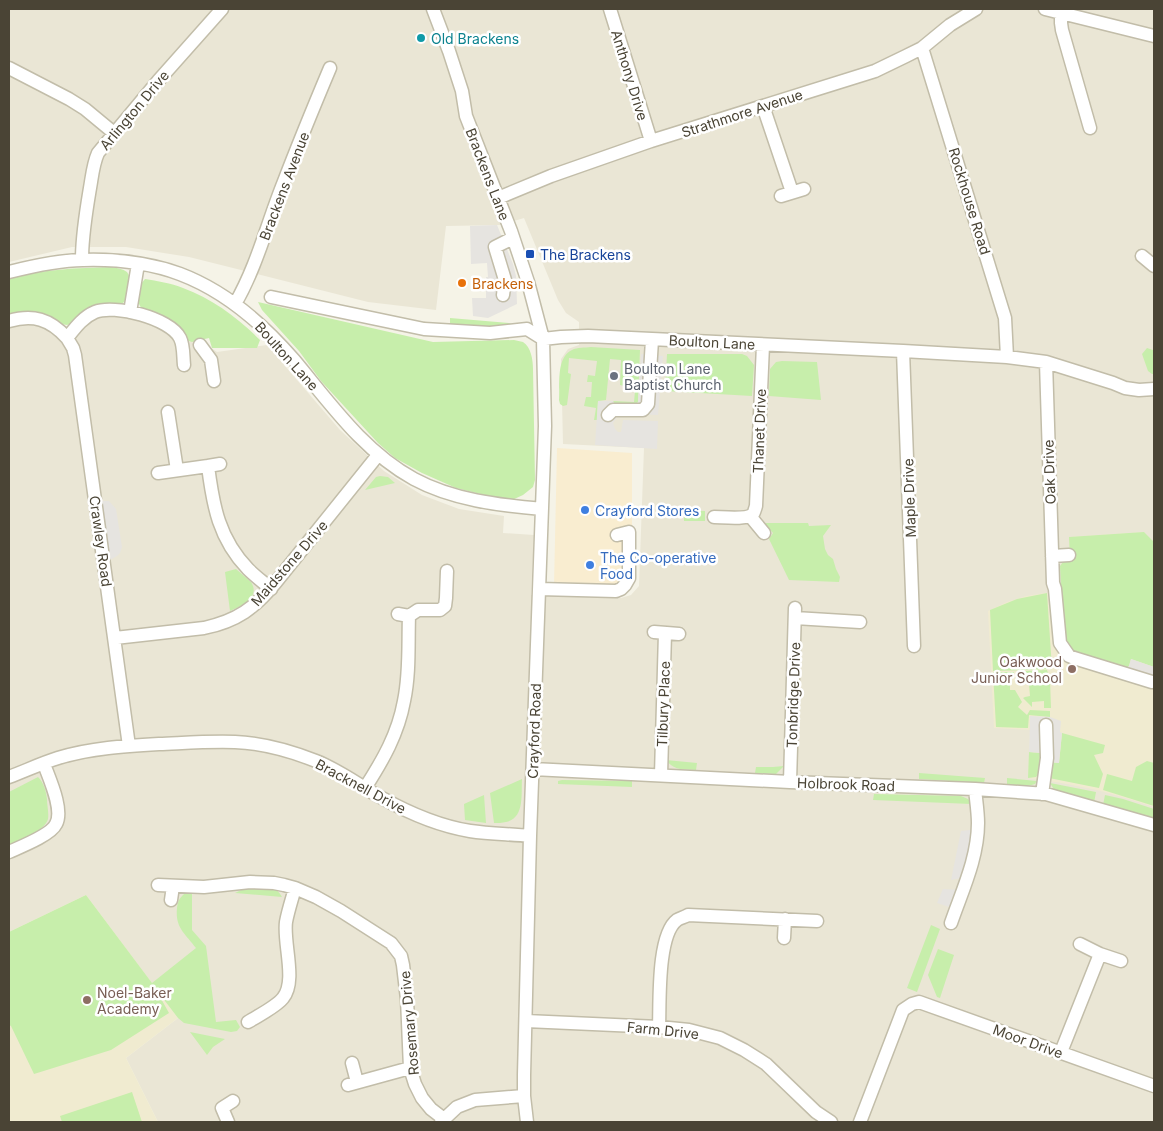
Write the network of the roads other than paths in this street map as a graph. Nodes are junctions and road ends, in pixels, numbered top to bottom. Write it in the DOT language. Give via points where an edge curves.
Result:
graph roads {
  1 [pos="222,9"];
  2 [pos="433,9"];
  3 [pos="610,9"];
  4 [pos="976,9"];
  5 [pos="1046,9"];
  6 [pos="1061,13"];
  7 [pos="1154,36"];
  8 [pos="922,48"];
  9 [pos="9,68"];
  10 [pos="330,68"];
  11 [pos="763,106"];
  12 [pos="1090,128"];
  13 [pos="114,133"];
  14 [pos="651,142"];
  15 [pos="792,192"];
  16 [pos="498,198"];
  17 [pos="513,238"];
  18 [pos="1142,256"];
  19 [pos="82,260"];
  20 [pos="138,264"];
  21 [pos="1154,266"];
  22 [pos="9,272"];
  23 [pos="503,295"];
  24 [pos="271,297"];
  25 [pos="235,304"];
  26 [pos="130,312"];
  27 [pos="9,321"];
  28 [pos="67,338"];
  29 [pos="543,339"];
  30 [pos="652,340"];
  31 [pos="763,345"];
  32 [pos="182,348"];
  33 [pos="903,350"];
  34 [pos="1007,357"];
  35 [pos="1046,362"];
  36 [pos="184,365"];
  37 [pos="214,381"];
  38 [pos="1154,389"];
  39 [pos="168,412"];
  40 [pos="608,415"];
  41 [pos="378,455"];
  42 [pos="177,470"];
  43 [pos="158,472"];
  44 [pos="542,509"];
  45 [pos="750,516"];
  46 [pos="714,517"];
  47 [pos="764,533"];
  48 [pos="617,535"];
  49 [pos="1069,555"];
  50 [pos="1052,556"];
  51 [pos="447,571"];
  52 [pos="271,589"];
  53 [pos="539,589"];
  54 [pos="860,622"];
  55 [pos="679,634"];
  56 [pos="115,638"];
  57 [pos="914,646"];
  58 [pos="1152,682"];
  59 [pos="1046,724"];
  60 [pos="129,746"];
  61 [pos="44,764"];
  62 [pos="533,769"];
  63 [pos="662,775"];
  64 [pos="9,777"];
  65 [pos="790,782"];
  66 [pos="365,788"];
  67 [pos="975,788"];
  68 [pos="1042,794"];
  69 [pos="1154,825"];
  70 [pos="530,836"];
  71 [pos="9,852"];
  72 [pos="158,885"];
  73 [pos="173,886"];
  74 [pos="295,888"];
  75 [pos="171,900"];
  76 [pos="785,919"];
  77 [pos="817,920"];
  78 [pos="950,923"];
  79 [pos="784,938"];
  80 [pos="1080,944"];
  81 [pos="1100,954"];
  82 [pos="1121,960"];
  83 [pos="526,1021"];
  84 [pos="248,1022"];
  85 [pos="659,1027"];
  86 [pos="1062,1052"];
  87 [pos="352,1063"];
  88 [pos="410,1068"];
  89 [pos="1154,1086"];
  90 [pos="524,1096"];
  91 [pos="233,1101"];
  92 [pos="442,1121"];
  93 [pos="228,1122"];
  94 [pos="527,1122"];
  95 [pos="830,1122"];
  96 [pos="860,1122"];
  1 -- 13 [label="street, Arlington Drive"];
  2 -- 16 [label="street, Brackens Lane" via="462,92 466,116"];
  3 -- 14 [label="street, Anthony Drive"];
  4 -- 8 [label="street, Strathmore Avenue"];
  5 -- 6 [label="street"];
  6 -- 7 [label="street"];
  6 -- 12 [label="street" via="1062,30"];
  8 -- 11 [label="street, Strathmore Avenue" via="875,71"];
  8 -- 34 [label="street, Rockhouse Road" via="1005,318"];
  9 -- 13 [label="street" via="77,104"];
  10 -- 25 [label="street, Brackens Avenue" via="282,184 254,266"];
  11 -- 14 [label="street, Strathmore Avenue"];
  11 -- 15 [label="street"];
  13 -- 19 [label="street, Arlington Drive" via="95,159 82,239"];
  14 -- 16 [label="street, Strathmore Avenue"];
  16 -- 17 [label="street, Brackens Lane"];
  17 -- 23 [label="street" via="495,247 504,280"];
  17 -- 29 [label="street, Brackens Lane"];
  18 -- 21 [label="street"];
  19 -- 20 [label="street, Boulton Lane"];
  19 -- 22 [label="street, Boulton Lane" via="48,263"];
  20 -- 25 [label="street, Boulton Lane" via="182,275"];
  20 -- 26 [label="street"];
  24 -- 29 [label="street, Boulton Lane" via="424,328 490,333 527,329"];
  25 -- 41 [label="street, Boulton Lane" via="268,331"];
  26 -- 28 [label="street" via="97,310"];
  26 -- 32 [label="street" via="166,325 178,335"];
  27 -- 28 [label="street" via="26,317 42,320"];
  28 -- 56 [label="street, Crawley Road" via="75,355"];
  29 -- 30 [label="street, Boulton Lane" via="588,336"];
  29 -- 44 [label="street, Crayford Road" via="545,426"];
  30 -- 31 [label="street, Boulton Lane"];
  30 -- 40 [label="street" via="648,404 643,410 613,410"];
  31 -- 33 [label="street, Boulton Lane"];
  31 -- 45 [label="street, Thanet Drive" via="756,506"];
  32 -- 36 [label="street"];
  32 -- 37 [label="street" via="203,345"];
  33 -- 34 [label="street, Boulton Lane"];
  33 -- 57 [label="street, Maple Drive"];
  34 -- 35 [label="street, Boulton Lane"];
  35 -- 38 [label="street, Boulton Lane" via="1125,388"];
  35 -- 50 [label="street, Oak Drive"];
  39 -- 42 [label="street"];
  41 -- 44 [label="street, Boulton Lane" via="426,485 454,496"];
  41 -- 52 [label="street, Maidstone Drive"];
  42 -- 43 [label="street"];
  42 -- 52 [label="street" via="214,465 211,492 228,542 243,564"];
  44 -- 53 [label="street, Crayford Road"];
  45 -- 46 [label="street"];
  45 -- 47 [label="street"];
  48 -- 53 [label="street" via="629,532 629,578 621,589"];
  49 -- 50 [label="street"];
  50 -- 58 [label="street, Oak Drive" via="1060,643 1069,656"];
  51 -- 66 [label="street" via="445,606 440,610 418,610 403,615 408,675 404,701 393,740"];
  52 -- 56 [label="street, Maidstone Drive" via="250,609 219,625"];
  53 -- 62 [label="street, Crayford Road"];
  54 -- 65 [label="street, Tonbridge Drive" via="795,613"];
  55 -- 63 [label="street, Tilbury Place" via="660,633"];
  56 -- 60 [label="street, Crawley Road"];
  59 -- 68 [label="street" via="1047,758"];
  60 -- 61 [label="street, Bracknell Drive" via="90,751"];
  60 -- 66 [label="street, Bracknell Drive" via="217,742 254,744 317,761"];
  61 -- 64 [label="street, Bracknell Drive"];
  61 -- 71 [label="street" via="59,816 55,826 43,835"];
  62 -- 63 [label="street, Holbrook Road"];
  62 -- 70 [label="street, Crayford Road"];
  63 -- 65 [label="street, Holbrook Road"];
  65 -- 67 [label="street, Holbrook Road"];
  66 -- 70 [label="street, Bracknell Drive" via="417,816 445,825 470,831"];
  67 -- 68 [label="street, Holbrook Road"];
  67 -- 78 [label="street" via="976,844"];
  68 -- 69 [label="street, Holbrook Road"];
  70 -- 83 [label="street, Crayford Road"];
  72 -- 73 [label="street, Rosemary Drive"];
  73 -- 74 [label="street, Rosemary Drive" via="204,887 250,882"];
  73 -- 75 [label="street"];
  74 -- 84 [label="street" via="286,922 290,981 287,992 279,1002"];
  74 -- 88 [label="street, Rosemary Drive" via="337,909 391,943 401,956 407,999"];
  76 -- 77 [label="street"];
  76 -- 79 [label="street"];
  76 -- 85 [label="street" via="688,915 677,920 669,930 662,953"];
  80 -- 81 [label="street"];
  81 -- 82 [label="street"];
  81 -- 86 [label="street"];
  83 -- 85 [label="street, Farm Drive"];
  83 -- 90 [label="street, Crayford Road"];
  85 -- 95 [label="street, Farm Drive" via="720,1038 744,1050 766,1064"];
  86 -- 89 [label="street, Moor Drive"];
  86 -- 96 [label="street, Moor Drive" via="920,1002 912,1004 903,1010"];
  87 -- 88 [label="street" via="353,1084"];
  88 -- 92 [label="street, Rosemary Drive" via="422,1098"];
  90 -- 92 [label="street" via="475,1100 457,1107"];
  90 -- 94 [label="street, Crayford Road"];
  91 -- 93 [label="street" via="222,1108"];
}
